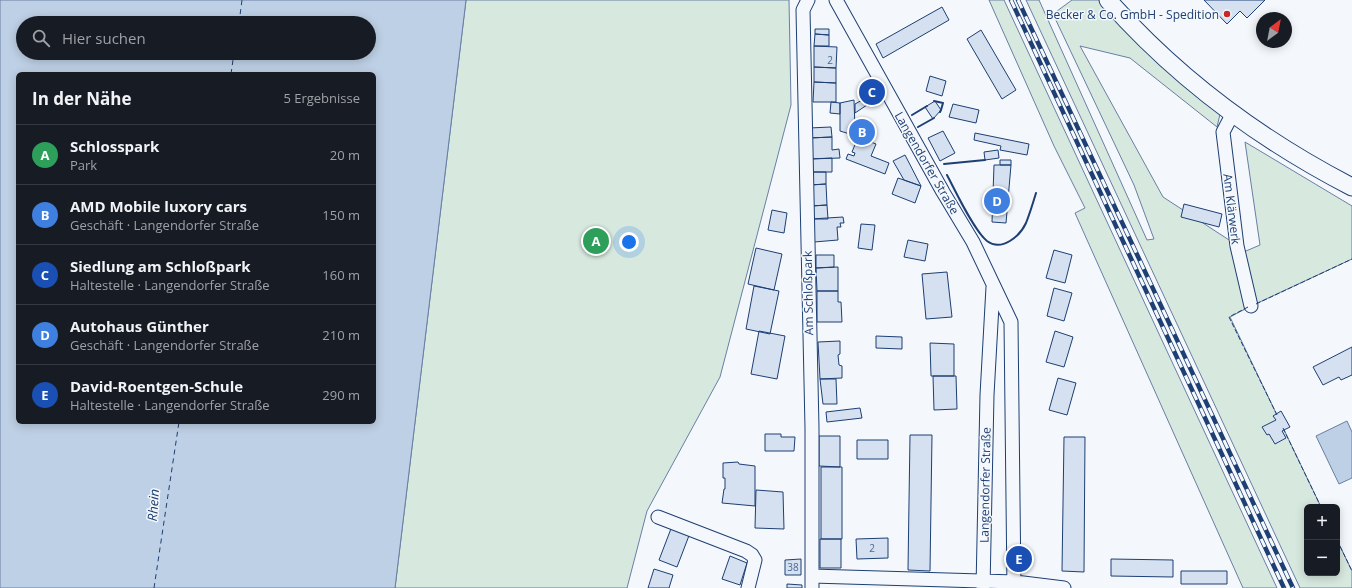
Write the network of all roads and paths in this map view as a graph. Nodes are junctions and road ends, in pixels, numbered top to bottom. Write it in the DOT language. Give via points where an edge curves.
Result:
graph roads {
  1 [pos="808,0"];
  2 [pos="836,0"];
  3 [pos="1108,0"];
  4 [pos="1233,113"];
  5 [pos="1352,187"];
  6 [pos="993,286"];
  7 [pos="1251,306"];
  8 [pos="658,516"];
  9 [pos="812,582"];
  10 [pos="983,585"];
  11 [pos="1014,585"];
  12 [pos="748,588"];
  13 [pos="1064,588"];
  1 -- 9 [label="street, Am Schloßpark" via="803,10 812,428"];
  2 -- 6 [label="street, Langendorfer Straße" via="973,242"];
  3 -- 4 [label="main road" via="1160,53"];
  4 -- 5 [label="main road" via="1284,148"];
  4 -- 7 [label="street, Am Klärwerk" via="1222,132 1237,246"];
  6 -- 10 [label="street, Langendorfer Straße" via="987,395"];
  6 -- 11 [label="street, Langendorfer Straße" via="1011,322"];
  8 -- 12 [label="street" via="752,555 755,560"];
  9 -- 10 [label="street"];
  10 -- 11 [label="street"];
  11 -- 13 [label="street"];
}
